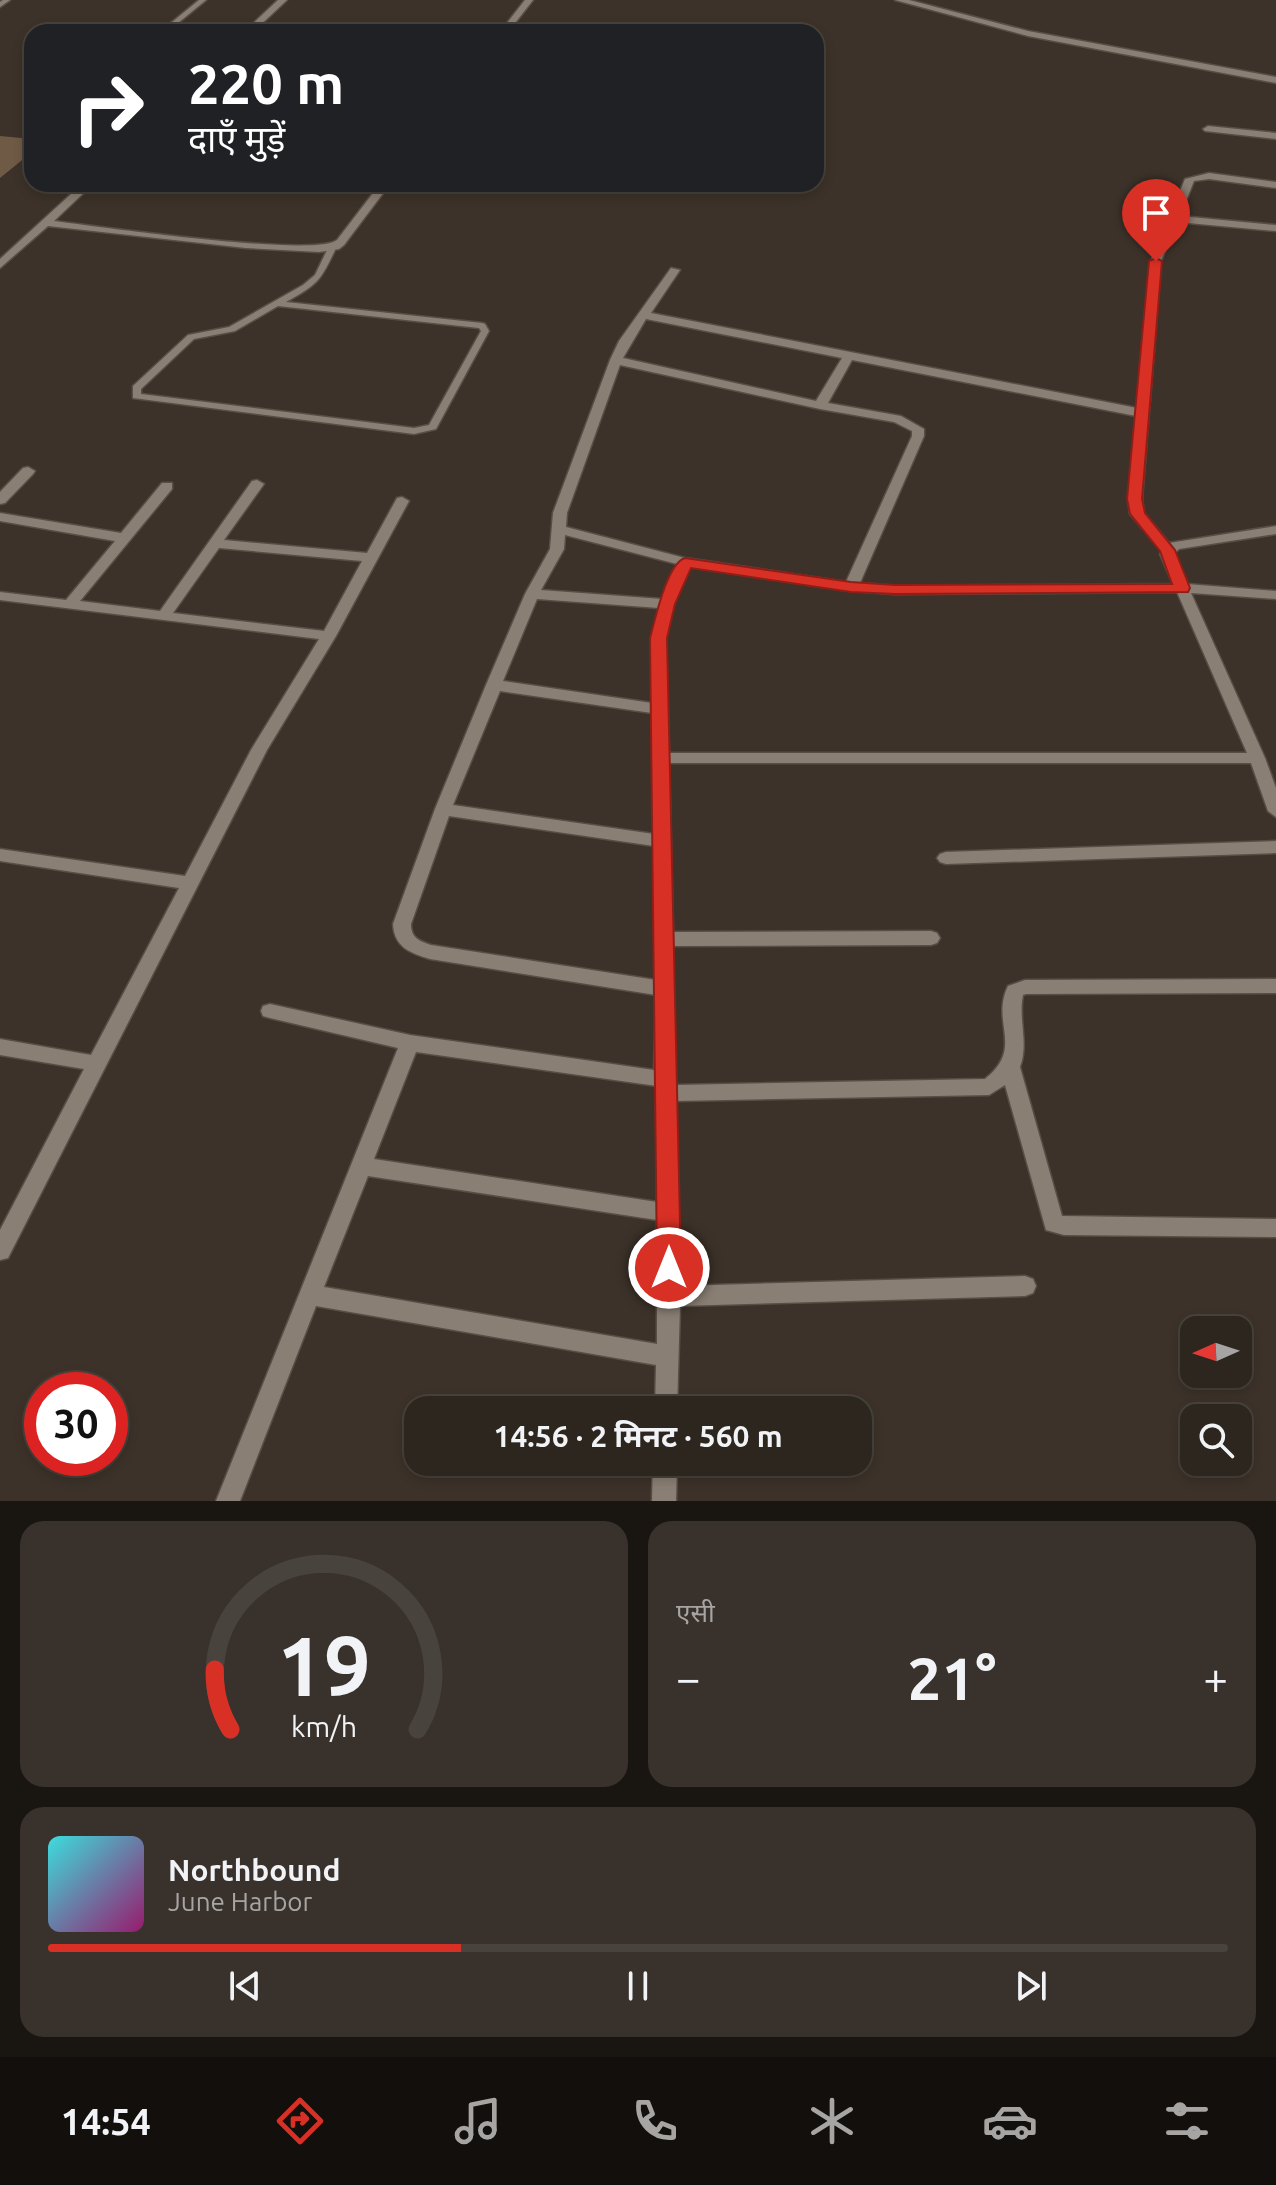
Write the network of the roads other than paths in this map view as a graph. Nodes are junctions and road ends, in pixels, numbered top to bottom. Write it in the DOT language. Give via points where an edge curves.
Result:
graph roads {
  1 [pos="7,0"];
  2 [pos="203,0"];
  3 [pos="283,0"];
  4 [pos="519,0"];
  5 [pos="528,0"];
  6 [pos="899,0"];
  7 [pos="0,5"];
  8 [pos="173,24"];
  9 [pos="257,24"];
  10 [pos="510,24"];
  11 [pos="1276,80"];
  12 [pos="1208,129"];
  13 [pos="1276,136"];
  14 [pos="1276,185"];
  15 [pos="79,192"];
  16 [pos="378,192"];
  17 [pos="1173,219"];
  18 [pos="45,223"];
  19 [pos="1276,228"];
  20 [pos="332,248"];
  21 [pos="0,265"];
  22 [pos="675,270"];
  23 [pos="280,304"];
  24 [pos="644,315"];
  25 [pos="849,355"];
  26 [pos="616,360"];
  27 [pos="820,405"];
  28 [pos="1141,413"];
  29 [pos="28,471"];
  30 [pos="257,484"];
  31 [pos="167,486"];
  32 [pos="0,500"];
  33 [pos="402,501"];
  34 [pos="0,517"];
  35 [pos="560,530"];
  36 [pos="1276,530"];
  37 [pos="123,538"];
  38 [pos="214,543"];
  39 [pos="1168,550"];
  40 [pos="371,558"];
  41 [pos="685,562"];
  42 [pos="851,587"];
  43 [pos="1182,588"];
  44 [pos="532,594"];
  45 [pos="1276,595"];
  46 [pos="0,596"];
  47 [pos="667,604"];
  48 [pos="69,605"];
  49 [pos="164,615"];
  50 [pos="329,636"];
  51 [pos="494,685"];
  52 [pos="660,709"];
  53 [pos="661,758"];
  54 [pos="1257,758"];
  55 [pos="443,809"];
  56 [pos="1276,811"];
  57 [pos="662,841"];
  58 [pos="1276,847"];
  59 [pos="0,855"];
  60 [pos="946,858"];
  61 [pos="191,883"];
  62 [pos="931,938"];
  63 [pos="664,939"];
  64 [pos="1276,986"];
  65 [pos="665,989"];
  66 [pos="270,1011"];
  67 [pos="410,1043"];
  68 [pos="0,1047"];
  69 [pos="97,1064"];
  70 [pos="1010,1066"];
  71 [pos="666,1086"];
  72 [pos="362,1166"];
  73 [pos="669,1213"];
  74 [pos="1276,1228"];
  75 [pos="0,1251"];
  76 [pos="1025,1286"];
  77 [pos="311,1295"];
  78 [pos="669,1296"];
  79 [pos="667,1356"];
  80 [pos="666,1396"];
  81 [pos="665,1476"];
  82 [pos="228,1501"];
  83 [pos="664,1501"];
  1 -- 7 [label="lane"];
  2 -- 8 [label="lane"];
  3 -- 9 [label="street"];
  4 -- 5 [label="street"];
  5 -- 10 [label="street"];
  6 -- 11 [label="street" via="1028,33"];
  12 -- 13 [label="street"];
  14 -- 17 [label="street" via="1196,176"];
  15 -- 18 [label="street"];
  16 -- 20 [label="street"];
  17 -- 19 [label="street"];
  17 -- 28 [label="street" via="1156,261"];
  18 -- 20 [label="street" via="315,251"];
  18 -- 21 [label="street"];
  20 -- 23 [label="lane" via="314,282"];
  22 -- 24 [label="street"];
  23 -- 23 [label="lane" via="232,329 191,337 136,388 136,396 427,430 485,331 477,325"];
  24 -- 25 [label="street"];
  24 -- 26 [label="street"];
  25 -- 27 [label="street"];
  25 -- 28 [label="street"];
  26 -- 27 [label="street"];
  26 -- 35 [label="street" via="560,513"];
  27 -- 42 [label="street" via="897,419 918,429"];
  28 -- 39 [label="street" via="1137,514"];
  29 -- 32 [label="street"];
  30 -- 38 [label="street"];
  31 -- 37 [label="street"];
  33 -- 40 [label="street"];
  34 -- 37 [label="street"];
  35 -- 41 [label="street"];
  35 -- 44 [label="street" via="557,549"];
  36 -- 39 [label="street"];
  37 -- 48 [label="street"];
  38 -- 40 [label="street"];
  38 -- 49 [label="street"];
  39 -- 43 [label="street"];
  40 -- 50 [label="street"];
  41 -- 42 [label="street"];
  41 -- 47 [label="street"];
  42 -- 43 [label="street"];
  43 -- 45 [label="street"];
  43 -- 54 [label="street"];
  44 -- 47 [label="street"];
  44 -- 51 [label="street"];
  46 -- 48 [label="street"];
  47 -- 52 [label="street" via="659,638"];
  48 -- 49 [label="street"];
  49 -- 50 [label="street"];
  50 -- 61 [label="street" via="259,750"];
  51 -- 52 [label="street"];
  51 -- 55 [label="street"];
  52 -- 53 [label="street"];
  53 -- 54 [label="street"];
  53 -- 57 [label="street"];
  54 -- 56 [label="street"];
  55 -- 57 [label="street"];
  55 -- 65 [label="street" via="402,924 401,935 409,945"];
  57 -- 63 [label="street"];
  58 -- 60 [label="street"];
  59 -- 61 [label="street"];
  61 -- 69 [label="street"];
  62 -- 63 [label="street"];
  63 -- 65 [label="street"];
  64 -- 70 [label="street" via="1025,987 1015,991 1011,1002 1017,1044"];
  65 -- 71 [label="street"];
  66 -- 67 [label="street"];
  67 -- 71 [label="street"];
  67 -- 72 [label="street"];
  68 -- 69 [label="street"];
  69 -- 75 [label="street"];
  70 -- 71 [label="street" via="989,1087 974,1089"];
  70 -- 74 [label="street" via="1053,1223"];
  71 -- 73 [label="street"];
  72 -- 73 [label="street"];
  72 -- 77 [label="street"];
  73 -- 78 [label="street"];
  76 -- 78 [label="street"];
  77 -- 79 [label="street"];
  77 -- 82 [label="street"];
  78 -- 79 [label="street"];
  79 -- 80 [label="street"];
  81 -- 83 [label="street"];
}
